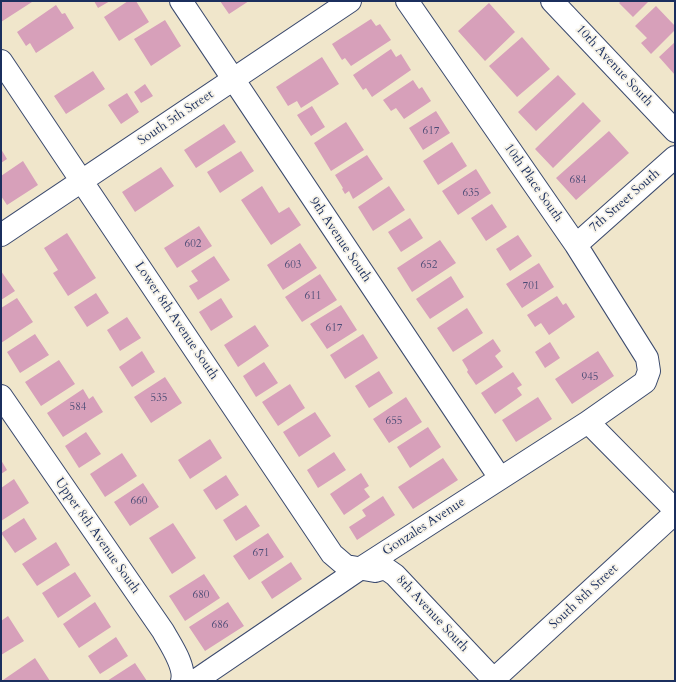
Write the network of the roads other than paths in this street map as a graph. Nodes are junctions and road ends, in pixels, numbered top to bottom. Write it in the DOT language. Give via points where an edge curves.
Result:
graph roads {
  1 [pos="181,1"];
  2 [pos="350,1"];
  3 [pos="407,1"];
  4 [pos="552,1"];
  5 [pos="1,62"];
  6 [pos="233,80"];
  7 [pos="675,131"];
  8 [pos="675,157"];
  9 [pos="82,180"];
  10 [pos="1,235"];
  11 [pos="576,245"];
  12 [pos="649,371"];
  13 [pos="1,396"];
  14 [pos="588,422"];
  15 [pos="500,478"];
  16 [pos="675,511"];
  17 [pos="361,568"];
  18 [pos="182,681"];
  19 [pos="195,681"];
  20 [pos="494,681"];
  1 -- 6 [label="street, 9th Avenue South"];
  2 -- 6 [label="street, South 5th Street"];
  3 -- 11 [label="street, 10th Place South"];
  4 -- 7 [label="street, 10th Avenue South"];
  5 -- 9 [label="street, Lower 8th Avenue South"];
  6 -- 9 [label="street, South 5th Street"];
  6 -- 15 [label="street, 9th Avenue South"];
  8 -- 11 [label="street, 7th Street South"];
  9 -- 10 [label="street, South 5th Street"];
  9 -- 17 [label="street, Lower 8th Avenue South" via="332,554 346,566"];
  11 -- 12 [label="street, 10th Place South" via="647,358"];
  12 -- 14 [label="street, Gonzales Avenue" via="645,382"];
  13 -- 18 [label="street, Upper 8th Avenue South" via="163,631 179,659 184,676"];
  14 -- 15 [label="street, Gonzales Avenue"];
  14 -- 16 [label="street"];
  15 -- 17 [label="street, Gonzales Avenue"];
  16 -- 20 [label="street, South 8th Street"];
  17 -- 19 [label="street, Gonzales Avenue"];
  17 -- 20 [label="street, 8th Avenue South" via="375,571 385,568 395,575"];
}
